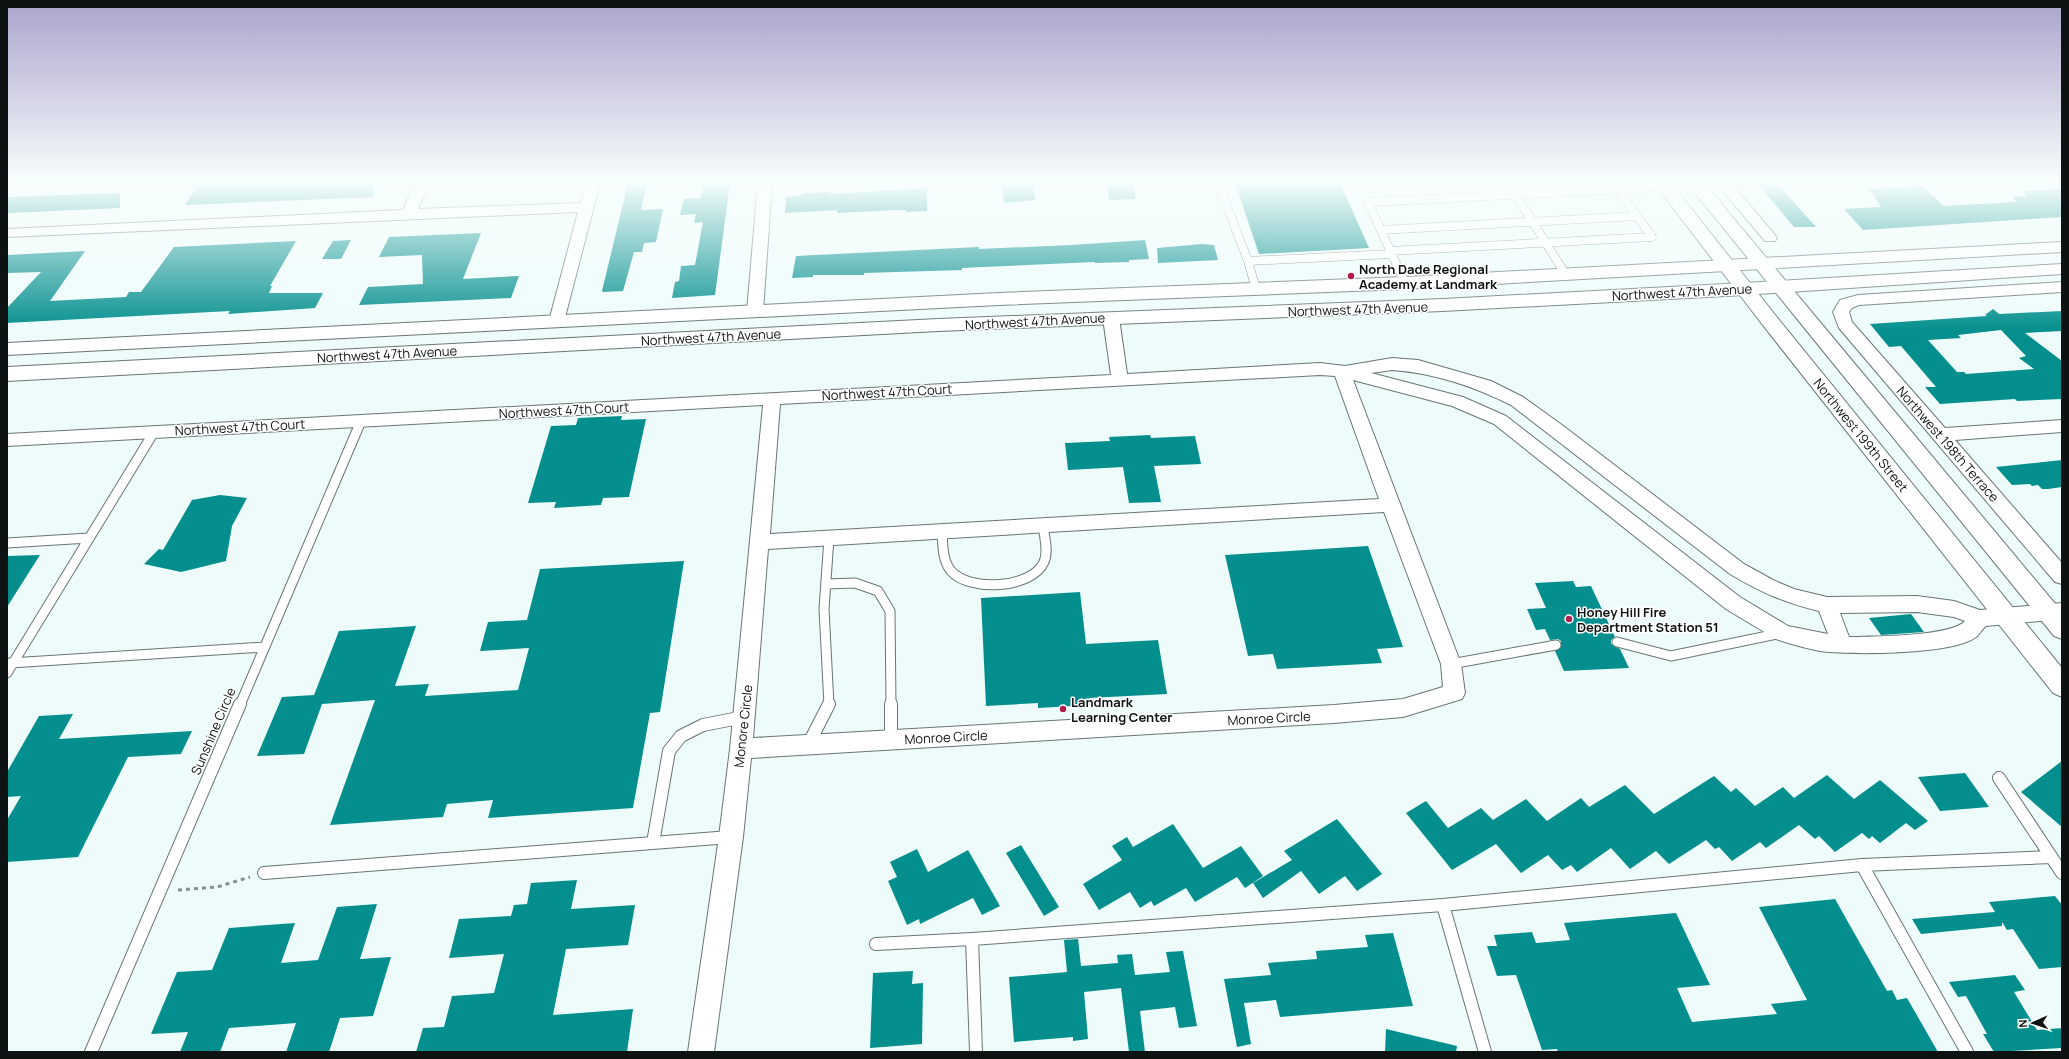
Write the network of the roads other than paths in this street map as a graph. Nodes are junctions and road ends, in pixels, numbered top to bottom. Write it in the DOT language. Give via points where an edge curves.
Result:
graph roads {
  1 [pos="19,232"];
  2 [pos="580,232"];
  3 [pos="761,232"];
  4 [pos="1237,232"];
  5 [pos="1382,232"];
  6 [pos="1539,232"];
  7 [pos="1649,232"];
  8 [pos="1700,232"];
  9 [pos="1736,232"];
  10 [pos="1765,232"];
  11 [pos="7,233"];
  12 [pos="1770,238"];
  13 [pos="1546,243"];
  14 [pos="2062,247"];
  15 [pos="1390,252"];
  16 [pos="1248,261"];
  17 [pos="1762,264"];
  18 [pos="1727,266"];
  19 [pos="2062,269"];
  20 [pos="1566,275"];
  21 [pos="1404,283"];
  22 [pos="1780,286"];
  23 [pos="2062,287"];
  24 [pos="1256,289"];
  25 [pos="1744,289"];
  26 [pos="755,311"];
  27 [pos="1212,314"];
  28 [pos="1111,318"];
  29 [pos="557,321"];
  30 [pos="782,334"];
  31 [pos="490,348"];
  32 [pos="7,349"];
  33 [pos="1342,371"];
  34 [pos="7,374"];
  35 [pos="1120,380"];
  36 [pos="772,399"];
  37 [pos="361,421"];
  38 [pos="2062,426"];
  39 [pos="1556,429"];
  40 [pos="154,432"];
  41 [pos="1940,435"];
  42 [pos="7,440"];
  43 [pos="1532,445"];
  44 [pos="1391,505"];
  45 [pos="1043,525"];
  46 [pos="942,532"];
  47 [pos="90,538"];
  48 [pos="829,538"];
  49 [pos="760,542"];
  50 [pos="7,543"];
  51 [pos="2062,576"];
  52 [pos="826,584"];
  53 [pos="1827,605"];
  54 [pos="2005,616"];
  55 [pos="2057,617"];
  56 [pos="1980,618"];
  57 [pos="1783,633"];
  58 [pos="1617,642"];
  59 [pos="1842,644"];
  60 [pos="1556,645"];
  61 [pos="265,647"];
  62 [pos="10,663"];
  63 [pos="1451,664"];
  64 [pos="7,673"];
  65 [pos="2062,686"];
  66 [pos="744,717"];
  67 [pos="891,740"];
  68 [pos="808,744"];
  69 [pos="741,748"];
  70 [pos="1999,778"];
  71 [pos="731,837"];
  72 [pos="653,843"];
  73 [pos="2051,857"];
  74 [pos="1862,865"];
  75 [pos="264,873"];
  76 [pos="2062,873"];
  77 [pos="1443,905"];
  78 [pos="972,940"];
  79 [pos="876,944"];
  80 [pos="91,1052"];
  81 [pos="701,1052"];
  82 [pos="976,1052"];
  83 [pos="1485,1052"];
  84 [pos="1967,1052"];
  1 -- 11 [label="street"];
  2 -- 29 [label="street"];
  3 -- 26 [label="street"];
  4 -- 16 [label="lane"];
  5 -- 15 [label="lane"];
  6 -- 13 [label="lane"];
  7 -- 13 [label="lane" via="1652,237"];
  8 -- 18 [label="main road, Northwest 199th Street"];
  9 -- 17 [label="main road"];
  10 -- 12 [label="street"];
  13 -- 15 [label="lane"];
  13 -- 20 [label="lane"];
  14 -- 17 [label="main road, Northwest 47th Avenue"];
  15 -- 16 [label="lane"];
  15 -- 21 [label="lane"];
  16 -- 24 [label="lane"];
  17 -- 18 [label="main road, Northwest 47th Avenue"];
  17 -- 22 [label="main road"];
  18 -- 20 [label="main road, Northwest 47th Avenue"];
  18 -- 25 [label="main road, Northwest 199th Street"];
  19 -- 22 [label="main road, Northwest 47th Avenue"];
  20 -- 21 [label="main road, Northwest 47th Avenue"];
  21 -- 24 [label="main road, Northwest 47th Avenue"];
  22 -- 25 [label="main road, Northwest 47th Avenue"];
  22 -- 55 [label="main road"];
  23 -- 41 [label="street, Northwest 198th Terrace" via="1858,300 1842,308 1845,324"];
  24 -- 26 [label="main road, Northwest 47th Avenue"];
  24 -- 27 [label="main road" via="1252,295 1238,304"];
  25 -- 27 [label="main road, Northwest 47th Avenue"];
  25 -- 54 [label="main road, Northwest 199th Street"];
  26 -- 29 [label="main road, Northwest 47th Avenue"];
  26 -- 30 [label="main road" via="762,323"];
  27 -- 28 [label="main road, Northwest 47th Avenue"];
  28 -- 30 [label="main road, Northwest 47th Avenue"];
  28 -- 35 [label="street"];
  29 -- 31 [label="main road" via="537,334"];
  29 -- 32 [label="main road, Northwest 47th Avenue"];
  30 -- 31 [label="main road, Northwest 47th Avenue"];
  31 -- 34 [label="main road, Northwest 47th Avenue"];
  33 -- 35 [label="street, Northwest 47th Court" via="1320,369"];
  33 -- 39 [label="street" via="1392,364 1418,366 1452,375 1485,385 1517,401"];
  33 -- 43 [label="street" via="1457,401 1500,420"];
  33 -- 44 [label="street, Monroe Circle"];
  35 -- 36 [label="street, Northwest 47th Court"];
  36 -- 37 [label="street, Northwest 47th Court"];
  36 -- 49 [label="street, Monore Circle"];
  37 -- 40 [label="street, Northwest 47th Court"];
  37 -- 61 [label="lane, Sunshine Circle"];
  38 -- 41 [label="street"];
  39 -- 43 [label="street"];
  39 -- 53 [label="street" via="1737,569 1772,589"];
  40 -- 42 [label="street, Northwest 47th Court"];
  40 -- 47 [label="lane"];
  41 -- 51 [label="street, Northwest 198th Terrace"];
  43 -- 57 [label="street" via="1733,603"];
  44 -- 45 [label="street"];
  44 -- 63 [label="street, Monroe Circle"];
  45 -- 46 [label="street"];
  45 -- 46 [label="lane" via="1044,562 1037,573 998,584 979,585 961,580 944,558"];
  46 -- 48 [label="street"];
  47 -- 50 [label="lane"];
  47 -- 62 [label="lane"];
  48 -- 49 [label="street"];
  48 -- 52 [label="lane"];
  49 -- 66 [label="street, Monore Circle"];
  52 -- 67 [label="lane" via="855,583 878,591 890,611"];
  52 -- 68 [label="lane" via="824,609 829,704"];
  53 -- 56 [label="street" via="1917,604 1954,609"];
  53 -- 59 [label="street"];
  54 -- 55 [label="street"];
  54 -- 56 [label="street"];
  54 -- 65 [label="main road, Northwest 199th Street"];
  56 -- 59 [label="street" via="1968,632 1943,640 1858,646"];
  57 -- 58 [label="lane" via="1671,656"];
  57 -- 59 [label="street" via="1819,642"];
  60 -- 63 [label="lane"];
  61 -- 62 [label="lane"];
  61 -- 80 [label="lane, Sunshine Circle"];
  62 -- 64 [label="lane"];
  63 -- 67 [label="street, Monroe Circle" via="1454,693 1403,708"];
  66 -- 69 [label="street, Monore Circle"];
  66 -- 72 [label="lane" via="703,725 681,736 669,751"];
  67 -- 68 [label="street, Monroe Circle"];
  68 -- 69 [label="street, Monroe Circle"];
  69 -- 71 [label="street, Monore Circle"];
  70 -- 73 [label="lane"];
  71 -- 72 [label="lane"];
  71 -- 81 [label="street, Monore Circle"];
  72 -- 75 [label="lane"];
  73 -- 74 [label="lane"];
  73 -- 76 [label="lane"];
  74 -- 77 [label="lane"];
  74 -- 84 [label="lane"];
  77 -- 78 [label="lane"];
  77 -- 83 [label="lane"];
  78 -- 79 [label="lane"];
  78 -- 82 [label="lane"];
}
